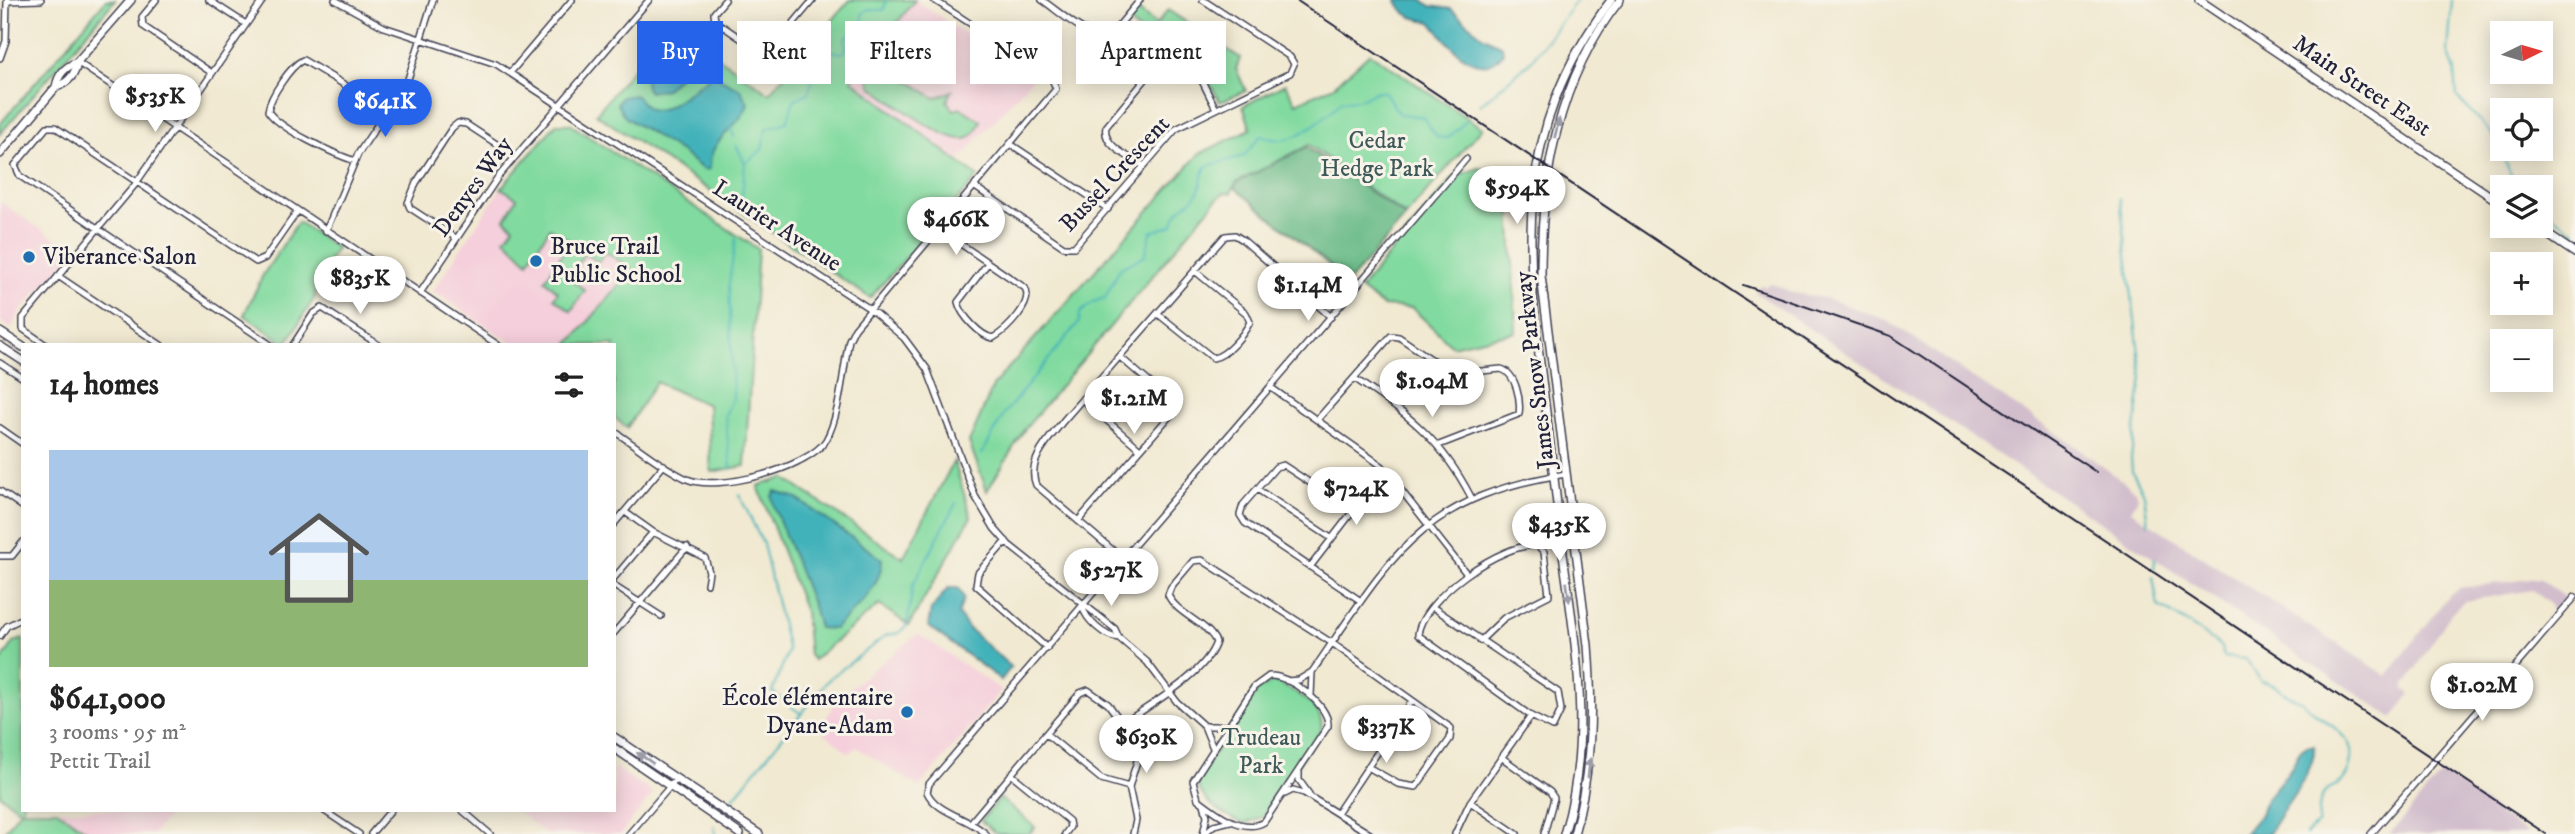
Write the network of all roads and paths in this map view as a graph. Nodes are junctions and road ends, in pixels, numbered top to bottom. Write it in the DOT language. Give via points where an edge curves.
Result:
graph roads {
  1 [pos="41,0"];
  2 [pos="131,0"];
  3 [pos="156,0"];
  4 [pos="209,0"];
  5 [pos="263,0"];
  6 [pos="335,0"];
  7 [pos="433,0"];
  8 [pos="572,0"];
  9 [pos="649,0"];
  10 [pos="725,0"];
  11 [pos="813,0"];
  12 [pos="934,0"];
  13 [pos="953,0"];
  14 [pos="1042,0"];
  15 [pos="1140,0"];
  16 [pos="1203,0"];
  17 [pos="1611,0"];
  18 [pos="1620,0"];
  19 [pos="2199,0"];
  20 [pos="7,1"];
  21 [pos="947,8"];
  22 [pos="246,24"];
  23 [pos="421,38"];
  24 [pos="0,58"];
  25 [pos="76,62"];
  26 [pos="212,73"];
  27 [pos="510,73"];
  28 [pos="559,105"];
  29 [pos="1216,109"];
  30 [pos="384,116"];
  31 [pos="174,129"];
  32 [pos="1012,145"];
  33 [pos="0,154"];
  34 [pos="515,156"];
  35 [pos="1466,159"];
  36 [pos="355,162"];
  37 [pos="1144,166"];
  38 [pos="138,181"];
  39 [pos="975,187"];
  40 [pos="2490,196"];
  41 [pos="1108,209"];
  42 [pos="297,212"];
  43 [pos="97,229"];
  44 [pos="939,229"];
  45 [pos="326,231"];
  46 [pos="456,238"];
  47 [pos="2553,238"];
  48 [pos="2575,253"];
  49 [pos="988,263"];
  50 [pos="1195,271"];
  51 [pos="58,276"];
  52 [pos="420,293"];
  53 [pos="870,309"];
  54 [pos="1158,314"];
  55 [pos="1331,317"];
  56 [pos="0,332"];
  57 [pos="260,338"];
  58 [pos="43,343"];
  59 [pos="158,343"];
  60 [pos="257,343"];
  61 [pos="268,343"];
  62 [pos="294,343"];
  63 [pos="376,343"];
  64 [pos="495,343"];
  65 [pos="0,346"];
  66 [pos="21,346"];
  67 [pos="1120,357"];
  68 [pos="21,360"];
  69 [pos="0,363"];
  70 [pos="21,377"];
  71 [pos="1353,377"];
  72 [pos="1270,387"];
  73 [pos="1082,399"];
  74 [pos="1317,420"];
  75 [pos="1,431"];
  76 [pos="616,432"];
  77 [pos="21,443"];
  78 [pos="1439,445"];
  79 [pos="1140,449"];
  80 [pos="664,465"];
  81 [pos="1566,474"];
  82 [pos="1554,476"];
  83 [pos="1391,477"];
  84 [pos="1257,489"];
  85 [pos="0,491"];
  86 [pos="1471,498"];
  87 [pos="21,506"];
  88 [pos="1353,511"];
  89 [pos="625,512"];
  90 [pos="1078,521"];
  91 [pos="616,522"];
  92 [pos="1427,524"];
  93 [pos="653,532"];
  94 [pos="1331,538"];
  95 [pos="1006,541"];
  96 [pos="21,545"];
  97 [pos="687,547"];
  98 [pos="0,556"];
  99 [pos="1123,559"];
  100 [pos="1310,567"];
  101 [pos="1466,573"];
  102 [pos="616,576"];
  103 [pos="707,583"];
  104 [pos="616,587"];
  105 [pos="2575,597"];
  106 [pos="1361,601"];
  107 [pos="640,602"];
  108 [pos="1082,606"];
  109 [pos="1434,608"];
  110 [pos="661,616"];
  111 [pos="21,619"];
  112 [pos="0,621"];
  113 [pos="7,625"];
  114 [pos="616,631"];
  115 [pos="0,636"];
  116 [pos="1119,638"];
  117 [pos="1480,641"];
  118 [pos="1332,643"];
  119 [pos="1046,648"];
  120 [pos="1312,672"];
  121 [pos="1287,681"];
  122 [pos="1168,691"];
  123 [pos="1312,698"];
  124 [pos="1412,701"];
  125 [pos="1531,716"];
  126 [pos="1124,723"];
  127 [pos="1204,726"];
  128 [pos="1227,726"];
  129 [pos="1046,734"];
  130 [pos="616,738"];
  131 [pos="1213,748"];
  132 [pos="616,749"];
  133 [pos="1501,757"];
  134 [pos="1368,767"];
  135 [pos="1299,771"];
  136 [pos="1012,774"];
  137 [pos="677,779"];
  138 [pos="670,786"];
  139 [pos="1129,787"];
  140 [pos="1283,796"];
  141 [pos="1311,797"];
  142 [pos="1470,802"];
  143 [pos="1204,804"];
  144 [pos="327,812"];
  145 [pos="389,812"];
  146 [pos="464,812"];
  147 [pos="1336,813"];
  148 [pos="1230,821"];
  149 [pos="971,822"];
  150 [pos="359,834"];
  151 [pos="371,834"];
  152 [pos="490,834"];
  153 [pos="629,834"];
  154 [pos="740,834"];
  155 [pos="759,834"];
  156 [pos="986,834"];
  157 [pos="1065,834"];
  158 [pos="1133,834"];
  159 [pos="1203,834"];
  160 [pos="1370,834"];
  161 [pos="1455,834"];
  162 [pos="1517,834"];
  163 [pos="1544,834"];
  164 [pos="1564,834"];
  165 [pos="1574,834"];
  166 [pos="2371,834"];
  1 -- 20 [label="street"];
  2 -- 25 [label="main road"];
  3 -- 26 [label="street" via="142,17 143,26"];
  4 -- 22 [label="street"];
  5 -- 22 [label="street"];
  6 -- 23 [label="street, Laurier Avenue" via="384,27"];
  7 -- 23 [label="street"];
  8 -- 27 [label="street"];
  9 -- 28 [label="street, Denyes Way"];
  10 -- 11 [label="street" via="714,13 715,21 762,53 770,51"];
  12 -- 21 [label="street"];
  13 -- 21 [label="street"];
  14 -- 15 [label="street" via="1103,37 1111,35"];
  16 -- 29 [label="street, Bussel Crescent" via="1286,54 1294,64 1285,77"];
  17 -- 82 [label="main road, James Snow Parkway" via="1557,90 1535,170 1529,265"];
  81 -- 18 [label="main road, James Snow Parkway, one-way" via="1541,276 1544,190 1566,95 1594,36"];
  19 -- 40 [label="main road, Main Street East"];
  20 -- 24 [label="street" via="6,41"];
  21 -- 32 [label="street" via="1054,80 1053,97"];
  22 -- 26 [label="street"];
  23 -- 27 [label="street, Laurier Avenue"];
  23 -- 30 [label="street" via="408,79"];
  25 -- 31 [label="street"];
  25 -- 33 [label="main road" via="76,70"];
  26 -- 31 [label="street"];
  27 -- 28 [label="street, Laurier Avenue"];
  28 -- 34 [label="street, Denyes Way"];
  28 -- 53 [label="street, Laurier Avenue"];
  29 -- 37 [label="street, Bussel Crescent" via="1176,129"];
  29 -- 37 [label="street" via="1202,81 1172,61 1159,64 1105,133 1110,144"];
  30 -- 36 [label="street"];
  30 -- 36 [label="street" via="350,88 303,60 271,101 268,111 273,118"];
  31 -- 38 [label="street"];
  31 -- 42 [label="street"];
  32 -- 39 [label="street"];
  32 -- 41 [label="street"];
  34 -- 46 [label="street, Denyes Way"];
  34 -- 46 [label="street" via="466,124 453,128 408,203"];
  35 -- 55 [label="street"];
  36 -- 45 [label="street"];
  37 -- 41 [label="street, Bussel Crescent"];
  38 -- 42 [label="street" via="256,262 265,258"];
  38 -- 43 [label="street"];
  38 -- 43 [label="street" via="47,127 15,165 17,174"];
  39 -- 41 [label="street, Bussel Crescent" via="1068,248"];
  39 -- 44 [label="street"];
  42 -- 45 [label="street"];
  43 -- 51 [label="street"];
  43 -- 57 [label="street"];
  44 -- 49 [label="street"];
  44 -- 53 [label="street"];
  45 -- 52 [label="street"];
  46 -- 52 [label="street, Denyes Way"];
  47 -- 48 [label="main road"];
  49 -- 49 [label="street" via="958,302 985,336 993,338 1027,303 1029,295"];
  50 -- 54 [label="street"];
  50 -- 54 [label="street" via="1247,313 1250,322 1244,332 1226,352 1213,358"];
  50 -- 55 [label="street" via="1223,237 1235,235"];
  51 -- 58 [label="street" via="21,321 23,329"];
  51 -- 59 [label="street"];
  52 -- 64 [label="street"];
  53 -- 80 [label="street" via="849,340 831,430 810,457 717,484 687,479"];
  53 -- 95 [label="street, Laurier Avenue" via="904,338 927,369 975,496"];
  54 -- 67 [label="street"];
  55 -- 72 [label="street"];
  56 -- 66 [label="main road"];
  57 -- 60 [label="street"];
  57 -- 61 [label="street"];
  62 -- 63 [label="street" via="313,314 322,309"];
  65 -- 68 [label="main road"];
  67 -- 73 [label="street"];
  67 -- 79 [label="street" via="1175,407"];
  69 -- 70 [label="street"];
  71 -- 74 [label="street"];
  71 -- 78 [label="street" via="1416,421"];
  71 -- 78 [label="street" via="1387,338 1395,335 1453,374 1508,371 1520,414"];
  72 -- 74 [label="street"];
  72 -- 99 [label="street"];
  73 -- 79 [label="street"];
  73 -- 90 [label="street" via="1042,449 1032,470 1036,485"];
  74 -- 83 [label="street" via="1373,458"];
  75 -- 77 [label="street"];
  76 -- 80 [label="street"];
  78 -- 86 [label="street"];
  79 -- 90 [label="street"];
  80 -- 89 [label="street"];
  81 -- 82 [label="street"];
  165 -- 81 [label="main road, James Snow Parkway, one-way" via="1588,777 1592,703"];
  82 -- 86 [label="street"];
  82 -- 164 [label="main road, James Snow Parkway, one-way" via="1581,688 1577,784"];
  83 -- 88 [label="street"];
  83 -- 92 [label="street"];
  84 -- 88 [label="street" via="1276,467 1286,466"];
  84 -- 94 [label="street"];
  84 -- 100 [label="street" via="1240,510 1241,520"];
  85 -- 87 [label="street"];
  86 -- 92 [label="street"];
  88 -- 94 [label="street"];
  89 -- 91 [label="street"];
  89 -- 93 [label="street"];
  90 -- 99 [label="street"];
  92 -- 101 [label="street"];
  92 -- 106 [label="street"];
  93 -- 97 [label="street"];
  93 -- 102 [label="street"];
  94 -- 100 [label="street"];
  95 -- 108 [label="street, Laurier Avenue"];
  95 -- 119 [label="street" via="978,573 976,586"];
  96 -- 98 [label="street" via="12,556"];
  97 -- 103 [label="street" via="708,563"];
  97 -- 107 [label="street"];
  99 -- 108 [label="street"];
  100 -- 106 [label="street"];
  101 -- 109 [label="street"];
  101 -- 117 [label="street" via="1498,554 1524,546 1535,545 1544,552 1548,598 1504,618"];
  104 -- 107 [label="street"];
  105 -- 166 [label="street"];
  106 -- 118 [label="street"];
  107 -- 110 [label="street"];
  107 -- 114 [label="street"];
  108 -- 116 [label="street" via="1092,608"];
  108 -- 116 [label="street" via="1085,615 1110,637"];
  108 -- 119 [label="street"];
  109 -- 117 [label="street"];
  109 -- 125 [label="street" via="1418,630 1421,637"];
  111 -- 113 [label="street"];
  112 -- 113 [label="street"];
  113 -- 115 [label="street"];
  116 -- 122 [label="street" via="1147,662"];
  117 -- 125 [label="street" via="1558,692 1561,710 1553,727"];
  118 -- 120 [label="street"];
  118 -- 122 [label="street" via="1195,559 1168,595 1211,635 1215,645 1198,670"];
  118 -- 124 [label="street"];
  119 -- 149 [label="street" via="929,784 927,792 942,808"];
  120 -- 121 [label="street"];
  120 -- 123 [label="street"];
  121 -- 123 [label="street"];
  121 -- 128 [label="street" via="1274,676 1260,680"];
  122 -- 126 [label="street"];
  122 -- 127 [label="street"];
  123 -- 135 [label="street" via="1325,709 1328,726"];
  124 -- 134 [label="street"];
  124 -- 134 [label="street" via="1451,728 1450,739 1416,787"];
  125 -- 133 [label="street"];
  126 -- 129 [label="street" via="1088,690 1080,693"];
  126 -- 139 [label="street" via="1142,751"];
  127 -- 128 [label="street"];
  127 -- 131 [label="street"];
  128 -- 131 [label="street"];
  129 -- 136 [label="street"];
  129 -- 139 [label="street" via="1101,779"];
  137 -- 130 [label="main road, one-way"];
  131 -- 143 [label="street" via="1193,781 1194,792"];
  132 -- 138 [label="main road"];
  133 -- 142 [label="street"];
  133 -- 163 [label="street" via="1554,798"];
  134 -- 147 [label="street"];
  135 -- 140 [label="street"];
  135 -- 141 [label="street" via="1299,780"];
  136 -- 149 [label="street"];
  136 -- 157 [label="street" via="1069,821"];
  137 -- 138 [label="street"];
  137 -- 155 [label="main road"];
  138 -- 153 [label="street"];
  138 -- 154 [label="main road"];
  139 -- 158 [label="street" via="1136,820"];
  140 -- 141 [label="street" via="1293,790"];
  140 -- 148 [label="street" via="1257,828 1244,829"];
  141 -- 147 [label="street"];
  142 -- 161 [label="street"];
  142 -- 162 [label="street"];
  143 -- 148 [label="street"];
  143 -- 159 [label="street"];
  144 -- 150 [label="street"];
  145 -- 151 [label="street"];
  146 -- 152 [label="street"];
  147 -- 160 [label="street"];
  148 -- 159 [label="street"];
  149 -- 156 [label="street"];
}
